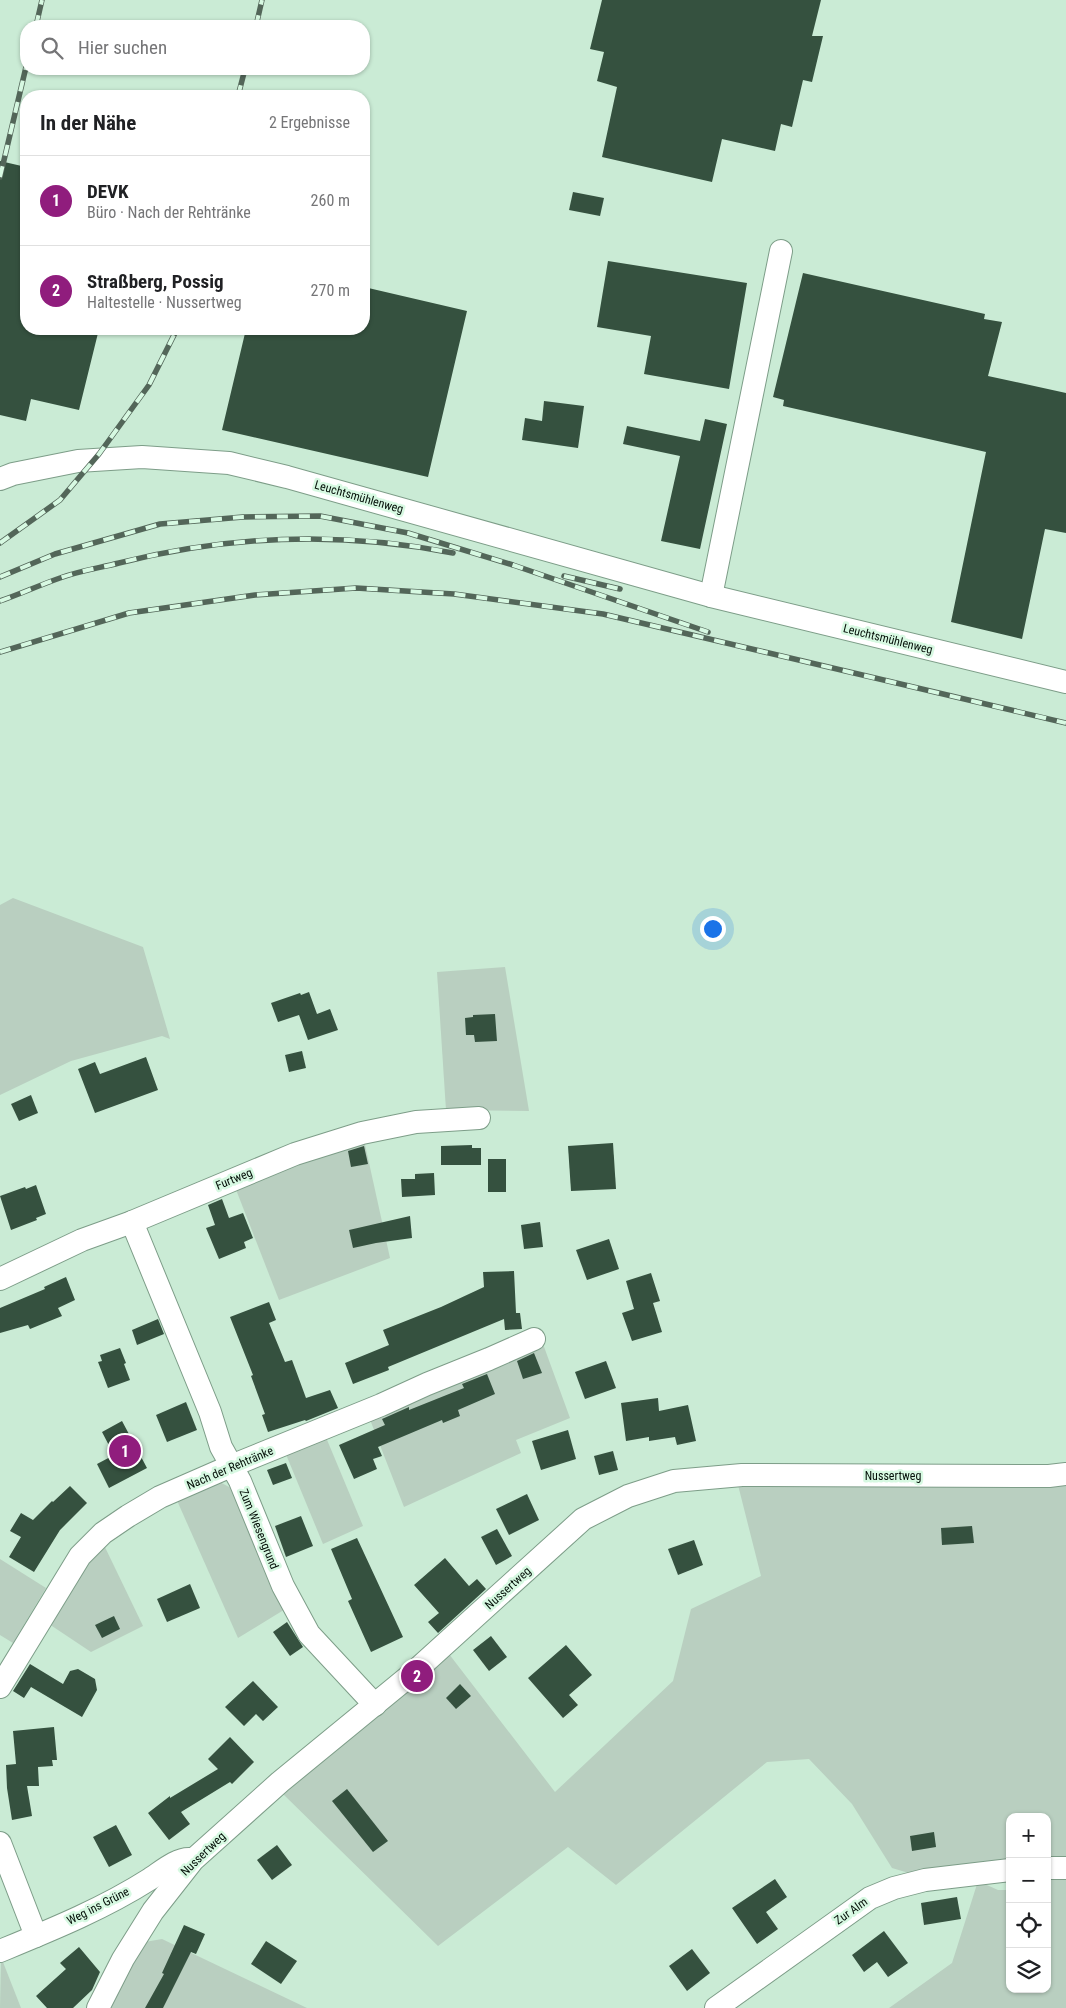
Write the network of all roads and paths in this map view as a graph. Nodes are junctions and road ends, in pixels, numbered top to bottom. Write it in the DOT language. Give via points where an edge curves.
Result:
graph roads {
  1 [pos="781,251"];
  2 [pos="0,479"];
  3 [pos="711,596"];
  4 [pos="1066,682"];
  5 [pos="479,1118"];
  6 [pos="132,1222"];
  7 [pos="0,1278"];
  8 [pos="534,1339"];
  9 [pos="232,1466"];
  10 [pos="1066,1474"];
  11 [pos="0,1687"];
  12 [pos="375,1705"];
  13 [pos="0,1843"];
  14 [pos="194,1860"];
  15 [pos="1051,1868"];
  16 [pos="1066,1868"];
  17 [pos="1006,1870"];
  18 [pos="36,1936"];
  19 [pos="0,1951"];
  20 [pos="98,2008"];
  21 [pos="716,2008"];
  1 -- 3 [label="street"];
  2 -- 3 [label="street, Leuchtsmühlenweg" via="78,461 142,457 229,463"];
  3 -- 4 [label="street, Leuchtsmühlenweg"];
  5 -- 6 [label="street, Furtweg" via="416,1122 362,1133 295,1154"];
  6 -- 7 [label="street, Furtweg" via="82,1240"];
  6 -- 9 [label="street, Zum Wiesengrund" via="210,1412 221,1447"];
  8 -- 9 [label="street, Nach der Rehtränke"];
  9 -- 11 [label="street, Nach der Rehtränke" via="160,1497 103,1533 80,1556"];
  9 -- 12 [label="street, Zum Wiesengrund" via="283,1586 309,1634"];
  10 -- 12 [label="street, Nussertweg" via="742,1475 674,1481 628,1496 583,1519"];
  12 -- 14 [label="street, Nussertweg" via="280,1782"];
  13 -- 18 [label="street"];
  14 -- 18 [label="street, Weg ins Grüne" via="180,1861 85,1914"];
  14 -- 20 [label="street, Nussertweg" via="153,1911"];
  15 -- 16 [label="street"];
  17 -- 21 [label="street, Zur Alm" via="925,1880 870,1898"];
  18 -- 19 [label="street, Weg ins Grüne"];
}
